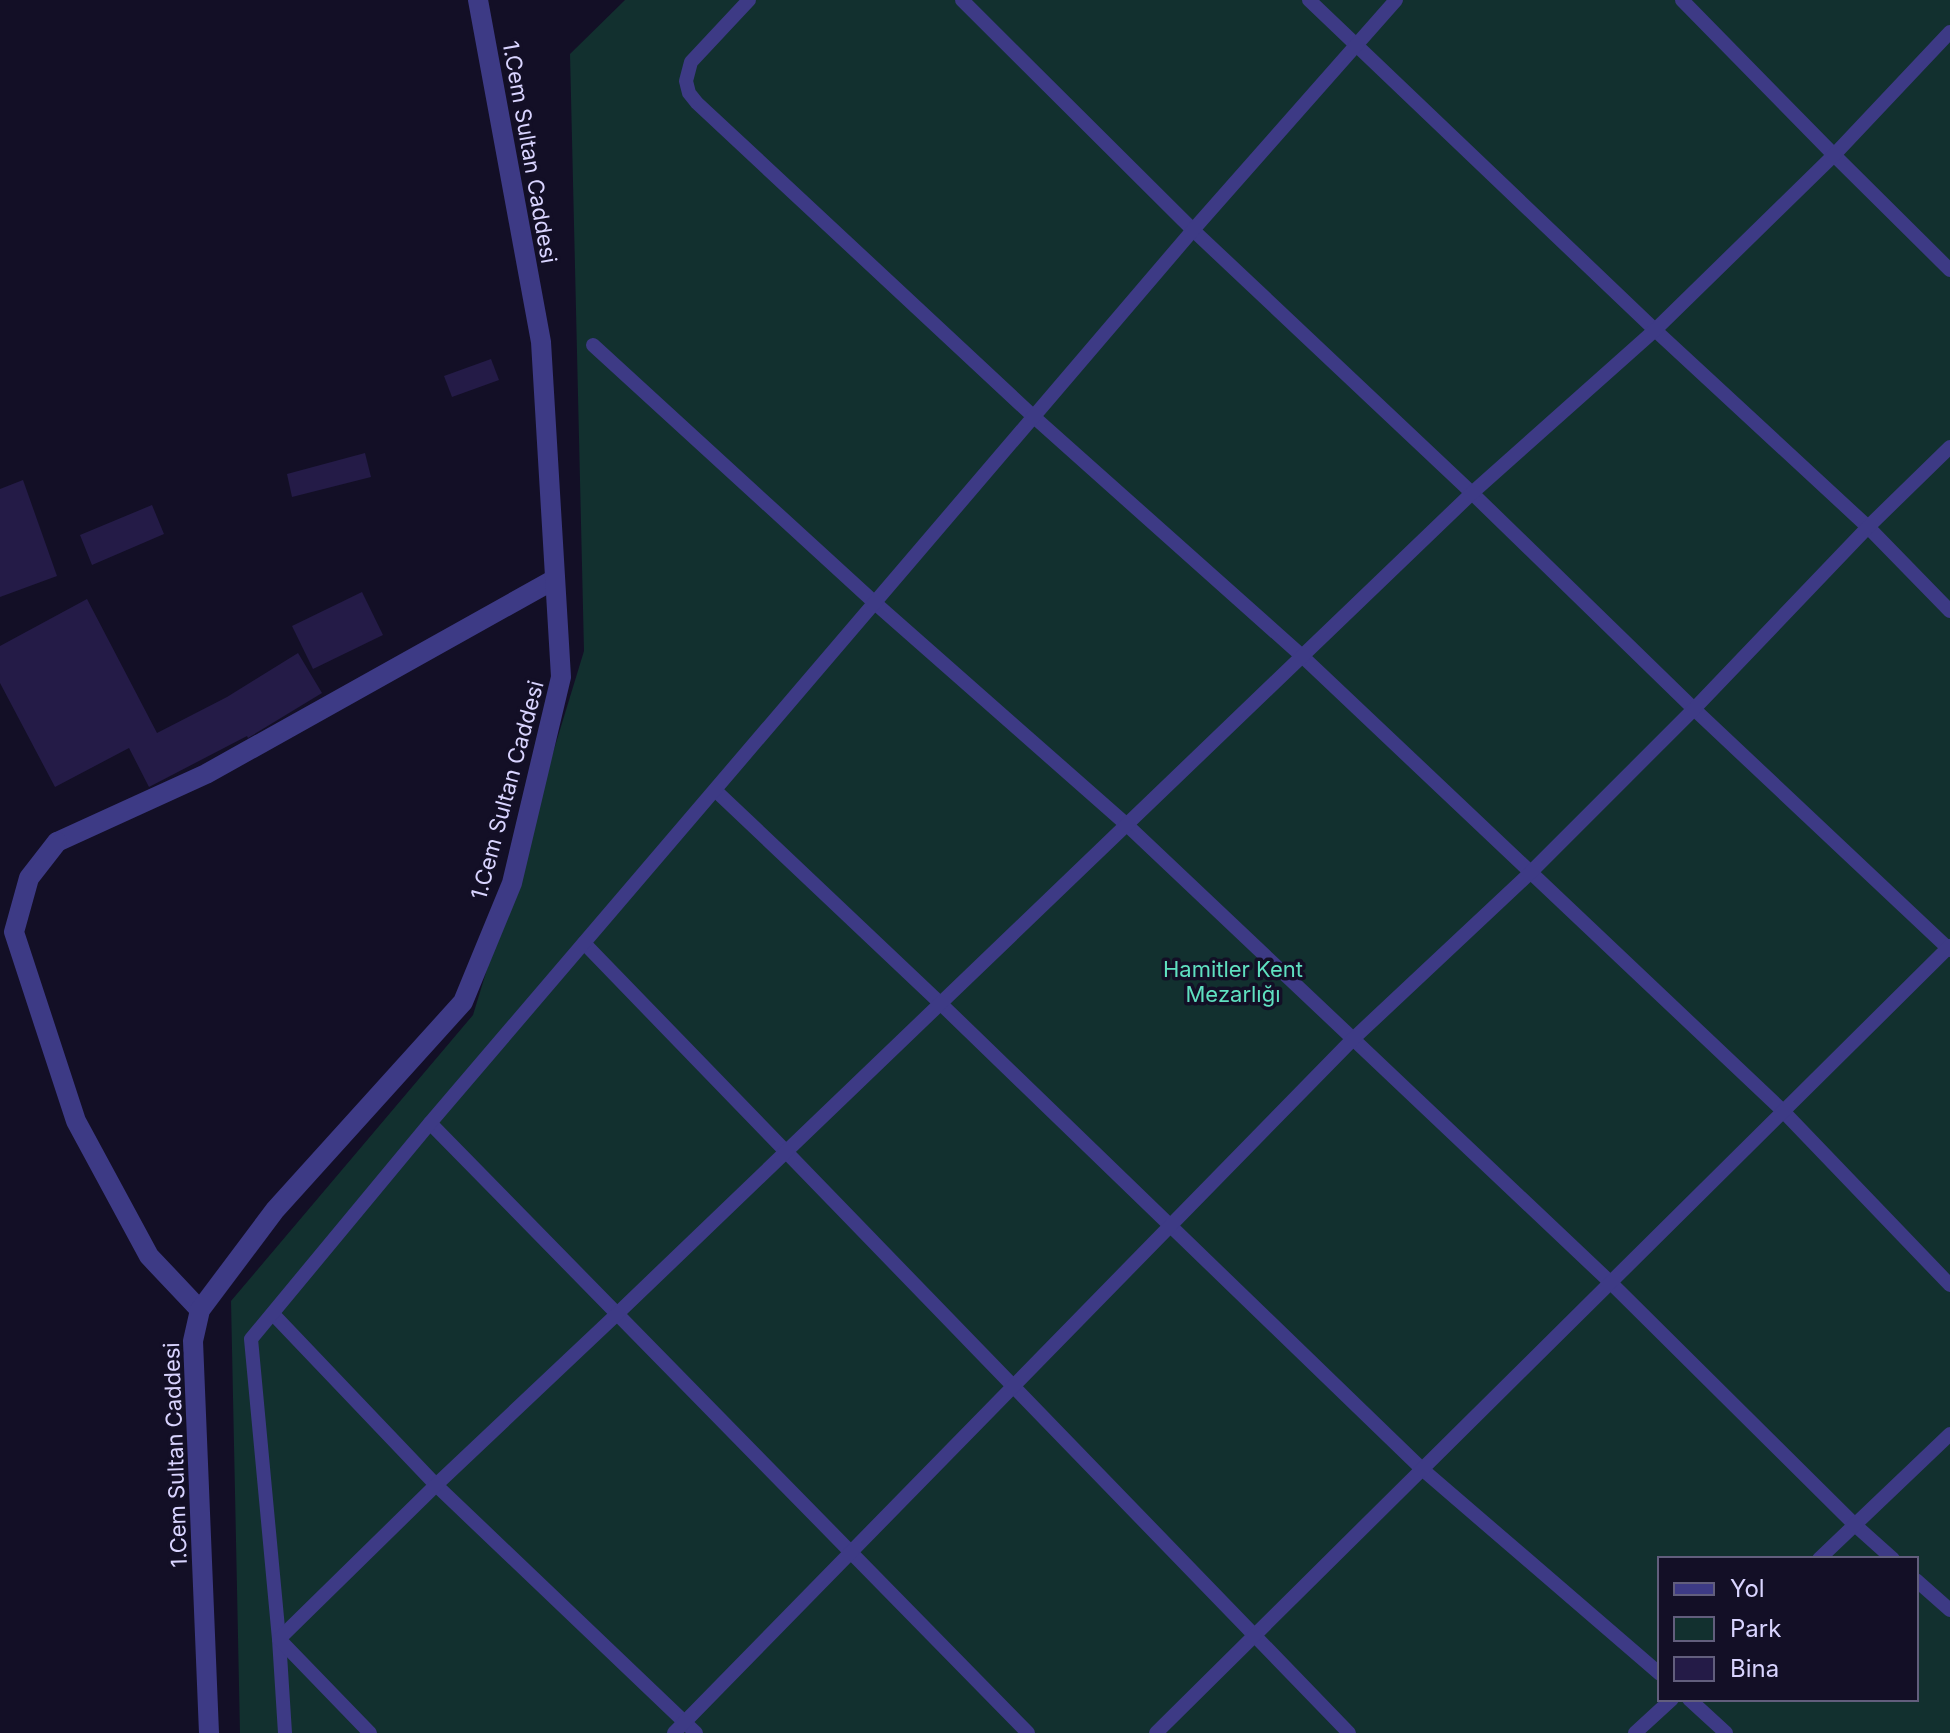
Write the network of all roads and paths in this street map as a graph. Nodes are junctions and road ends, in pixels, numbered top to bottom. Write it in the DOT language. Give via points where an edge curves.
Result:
graph roads {
  1 [pos="478,0"];
  2 [pos="749,0"];
  3 [pos="962,0"];
  4 [pos="1309,0"];
  5 [pos="1396,0"];
  6 [pos="1682,0"];
  7 [pos="1950,32"];
  8 [pos="1355,45"];
  9 [pos="1834,155"];
  10 [pos="1193,230"];
  11 [pos="1950,270"];
  12 [pos="1655,330"];
  13 [pos="593,345"];
  14 [pos="1034,417"];
  15 [pos="1950,447"];
  16 [pos="1472,493"];
  17 [pos="1868,527"];
  18 [pos="555,579"];
  19 [pos="875,603"];
  20 [pos="1950,611"];
  21 [pos="1302,656"];
  22 [pos="1694,709"];
  23 [pos="716,791"];
  24 [pos="1127,825"];
  25 [pos="1530,873"];
  26 [pos="584,943"];
  27 [pos="1949,948"];
  28 [pos="940,1003"];
  29 [pos="1353,1039"];
  30 [pos="1783,1111"];
  31 [pos="430,1123"];
  32 [pos="787,1151"];
  33 [pos="1170,1226"];
  34 [pos="1610,1282"];
  35 [pos="1950,1285"];
  36 [pos="200,1310"];
  37 [pos="273,1314"];
  38 [pos="617,1314"];
  39 [pos="1014,1386"];
  40 [pos="1950,1434"];
  41 [pos="1422,1469"];
  42 [pos="436,1485"];
  43 [pos="1855,1525"];
  44 [pos="851,1552"];
  45 [pos="1821,1557"];
  46 [pos="1891,1557"];
  47 [pos="1918,1582"];
  48 [pos="1950,1610"];
  49 [pos="1255,1635"];
  50 [pos="279,1639"];
  51 [pos="1658,1672"];
  52 [pos="1670,1701"];
  53 [pos="1691,1701"];
  54 [pos="690,1728"];
  55 [pos="209,1733"];
  56 [pos="285,1733"];
  57 [pos="370,1733"];
  58 [pos="674,1733"];
  59 [pos="1028,1733"];
  60 [pos="1156,1733"];
  61 [pos="1349,1733"];
  62 [pos="1635,1733"];
  63 [pos="1726,1733"];
  1 -- 18 [label="street, 1.Cem Sultan Caddesi" via="541,342"];
  2 -- 14 [label="lane" via="691,62 689,93"];
  3 -- 10 [label="lane"];
  4 -- 8 [label="lane"];
  5 -- 8 [label="lane"];
  6 -- 9 [label="lane"];
  7 -- 9 [label="lane"];
  8 -- 10 [label="lane"];
  8 -- 12 [label="lane"];
  9 -- 11 [label="lane"];
  9 -- 12 [label="lane"];
  10 -- 14 [label="lane"];
  10 -- 16 [label="lane"];
  12 -- 16 [label="lane"];
  12 -- 17 [label="lane"];
  13 -- 19 [label="lane"];
  14 -- 19 [label="lane"];
  14 -- 21 [label="lane"];
  15 -- 17 [label="lane"];
  16 -- 21 [label="lane"];
  16 -- 22 [label="lane"];
  17 -- 20 [label="lane"];
  17 -- 22 [label="lane"];
  18 -- 36 [label="street, 1.Cem Sultan Caddesi" via="561,677 512,883 463,1002 275,1210"];
  18 -- 36 [label="street" via="206,774 57,842 29,878 14,932 76,1121 149,1256"];
  19 -- 23 [label="lane"];
  19 -- 24 [label="lane"];
  21 -- 24 [label="lane"];
  21 -- 25 [label="lane"];
  22 -- 25 [label="lane"];
  22 -- 27 [label="lane"];
  23 -- 26 [label="lane"];
  23 -- 28 [label="lane"];
  24 -- 28 [label="lane"];
  24 -- 29 [label="lane"];
  25 -- 29 [label="lane"];
  25 -- 30 [label="lane"];
  26 -- 31 [label="lane"];
  26 -- 32 [label="lane"];
  27 -- 30 [label="lane"];
  28 -- 32 [label="lane"];
  28 -- 33 [label="lane"];
  29 -- 33 [label="lane"];
  29 -- 34 [label="lane"];
  30 -- 34 [label="lane"];
  30 -- 35 [label="lane"];
  31 -- 37 [label="lane"];
  31 -- 38 [label="lane"];
  32 -- 38 [label="lane"];
  32 -- 39 [label="lane"];
  33 -- 39 [label="lane"];
  33 -- 41 [label="lane"];
  34 -- 41 [label="lane"];
  34 -- 43 [label="lane"];
  36 -- 55 [label="street, 1.Cem Sultan Caddesi" via="193,1341"];
  37 -- 42 [label="lane"];
  37 -- 50 [label="lane" via="251,1339"];
  38 -- 42 [label="lane"];
  38 -- 44 [label="lane"];
  39 -- 44 [label="lane"];
  39 -- 49 [label="lane"];
  40 -- 43 [label="lane"];
  41 -- 49 [label="lane"];
  41 -- 51 [label="lane"];
  42 -- 50 [label="lane"];
  42 -- 54 [label="lane"];
  43 -- 45 [label="lane"];
  43 -- 46 [label="lane"];
  44 -- 54 [label="lane"];
  44 -- 59 [label="lane"];
  47 -- 48 [label="lane"];
  49 -- 60 [label="lane"];
  49 -- 61 [label="lane"];
  50 -- 56 [label="lane"];
  50 -- 57 [label="lane"];
  52 -- 62 [label="lane"];
  53 -- 63 [label="lane"];
  54 -- 58 [label="lane"];
}
